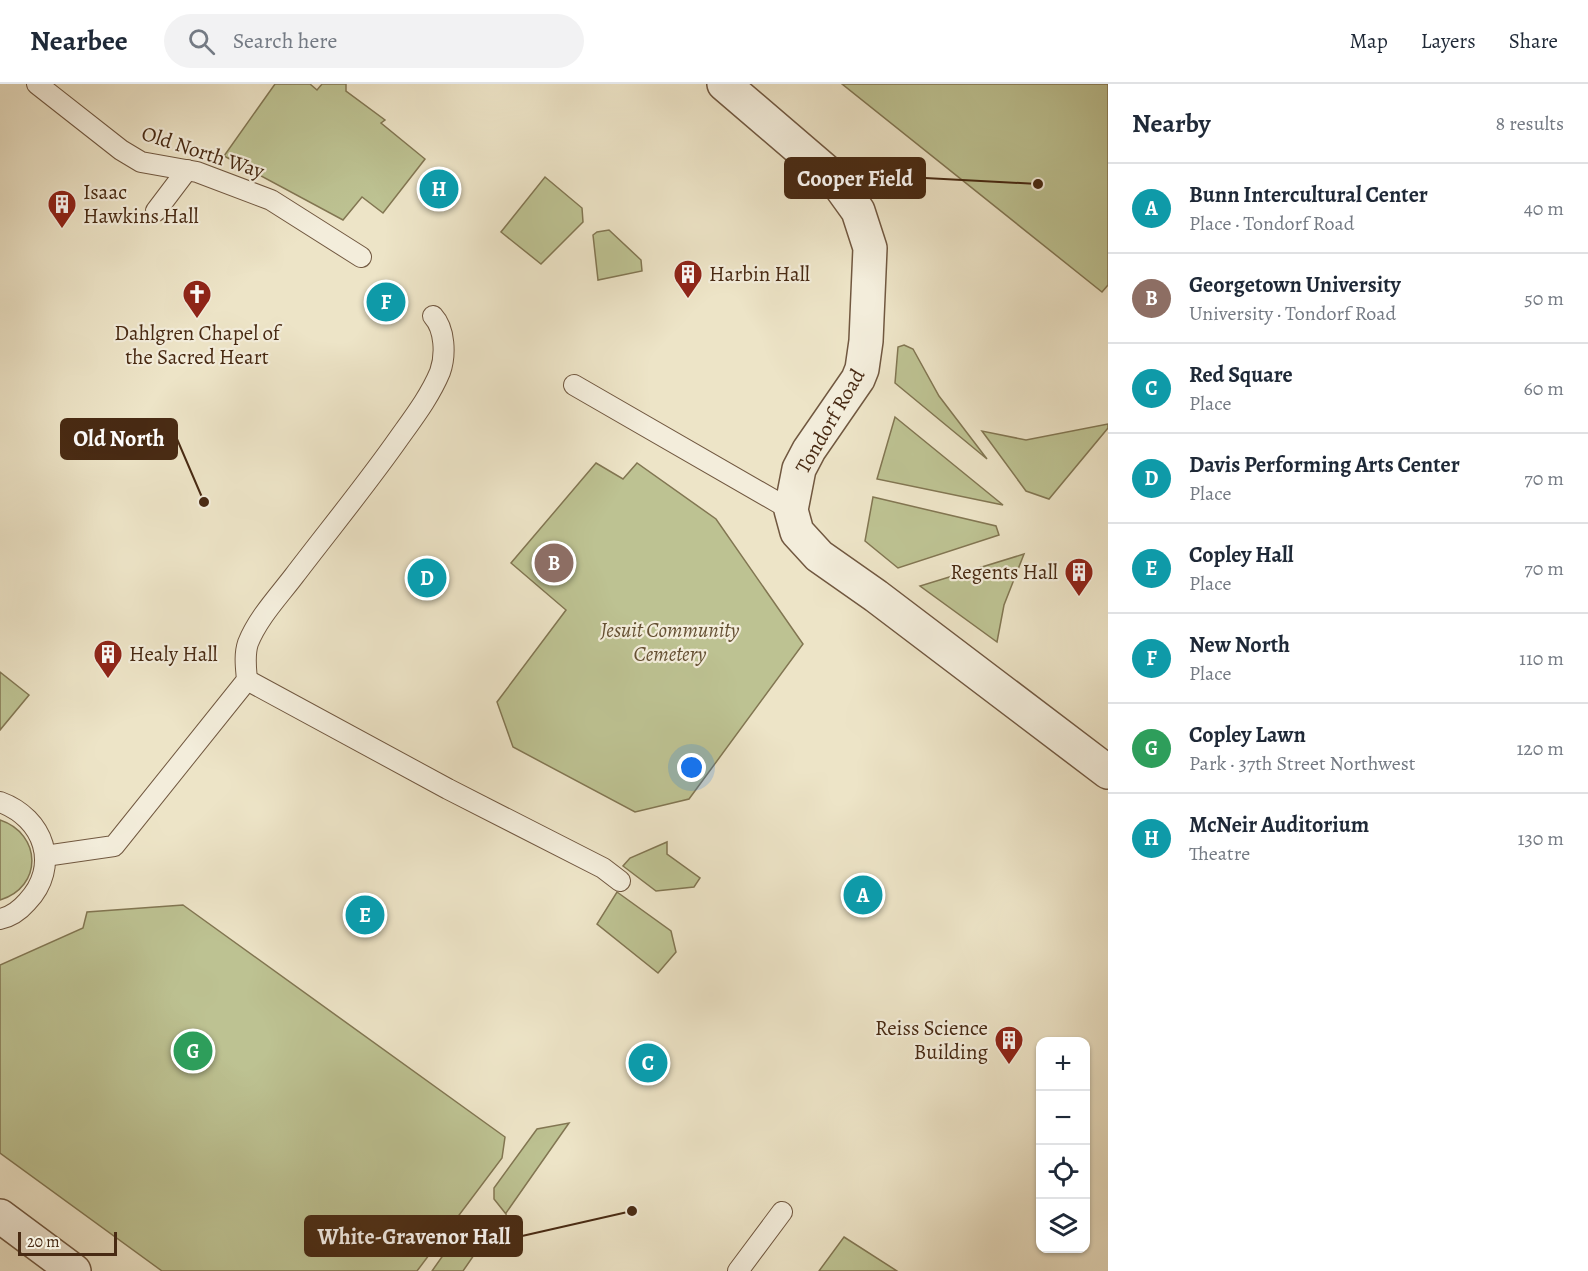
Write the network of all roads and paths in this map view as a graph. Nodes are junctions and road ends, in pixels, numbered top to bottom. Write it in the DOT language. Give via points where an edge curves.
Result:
graph roads {
  1 [pos="37,84"];
  2 [pos="724,84"];
  3 [pos="188,170"];
  4 [pos="156,211"];
  5 [pos="361,257"];
  6 [pos="433,316"];
  7 [pos="574,385"];
  8 [pos="791,510"];
  9 [pos="247,680"];
  10 [pos="1108,772"];
  11 [pos="0,802"];
  12 [pos="45,856"];
  13 [pos="620,881"];
  14 [pos="0,919"];
  15 [pos="782,1212"];
  16 [pos="0,1216"];
  17 [pos="74,1271"];
  18 [pos="738,1271"];
  1 -- 3 [label="lane, Old North Way" via="141,162"];
  2 -- 8 [label="street, Tondorf Road" via="840,186 858,211 870,248 862,369 799,469"];
  3 -- 4 [label="lane"];
  3 -- 5 [label="lane, Old North Way" via="271,200"];
  6 -- 9 [label="lane" via="440,323 444,351 441,370 430,393 367,484 255,630 248,644"];
  7 -- 8 [label="lane"];
  8 -- 10 [label="street" via="797,532 819,556"];
  9 -- 12 [label="lane" via="114,846"];
  9 -- 13 [label="lane" via="603,868"];
  11 -- 12 [label="lane" via="30,820"];
  12 -- 14 [label="lane" via="43,876 35,894 22,909"];
  15 -- 18 [label="lane"];
  16 -- 17 [label="street"];
}
